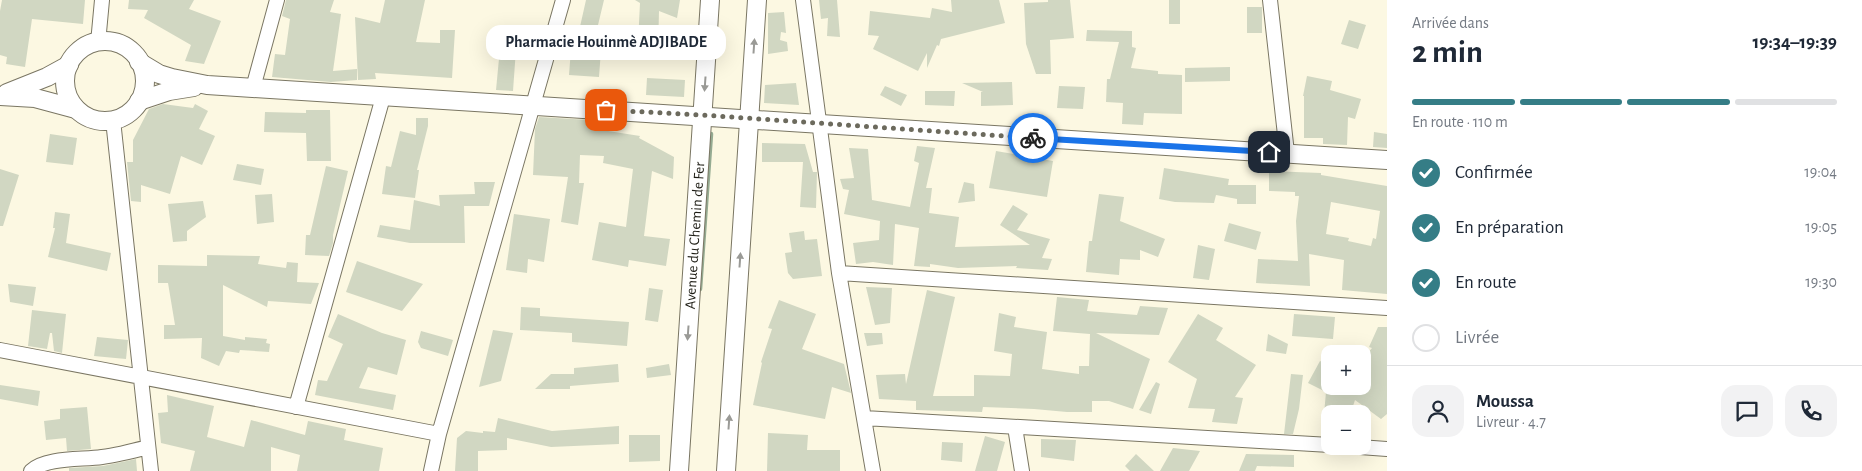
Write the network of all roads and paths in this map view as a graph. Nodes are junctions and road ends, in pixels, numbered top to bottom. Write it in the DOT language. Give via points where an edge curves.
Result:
graph roads {
  1 [pos="102,0"];
  2 [pos="276,0"];
  3 [pos="563,0"];
  4 [pos="710,0"];
  5 [pos="757,0"];
  6 [pos="804,0"];
  7 [pos="1270,0"];
  8 [pos="98,42"];
  9 [pos="139,62"];
  10 [pos="69,65"];
  11 [pos="207,85"];
  12 [pos="253,88"];
  13 [pos="0,96"];
  14 [pos="383,96"];
  15 [pos="139,100"];
  16 [pos="533,106"];
  17 [pos="76,109"];
  18 [pos="703,115"];
  19 [pos="113,120"];
  20 [pos="749,120"];
  21 [pos="819,123"];
  22 [pos="1287,153"];
  23 [pos="1387,160"];
  24 [pos="838,273"];
  25 [pos="1387,308"];
  26 [pos="0,350"];
  27 [pos="141,377"];
  28 [pos="296,407"];
  29 [pos="864,418"];
  30 [pos="1015,427"];
  31 [pos="439,434"];
  32 [pos="1321,444"];
  33 [pos="148,447"];
  34 [pos="1371,448"];
  35 [pos="1387,449"];
  36 [pos="31,471"];
  37 [pos="150,471"];
  38 [pos="431,471"];
  39 [pos="679,471"];
  40 [pos="726,471"];
  41 [pos="873,471"];
  42 [pos="1022,471"];
  1 -- 8 [label="street"];
  2 -- 12 [label="street"];
  3 -- 16 [label="street"];
  4 -- 18 [label="main road, Avenue du Chemin de Fer, one-way"];
  20 -- 5 [label="main road, one-way"];
  6 -- 21 [label="street"];
  7 -- 22 [label="street"];
  8 -- 9 [label="main road" via="122,46"];
  8 -- 10 [label="main road" via="80,50"];
  9 -- 11 [label="main road" via="159,74"];
  9 -- 15 [label="main road" via="144,81"];
  10 -- 13 [label="main road"];
  10 -- 17 [label="main road" via="65,88"];
  11 -- 12 [label="main road"];
  11 -- 15 [label="main road"];
  12 -- 14 [label="main road"];
  13 -- 17 [label="main road" via="35,98"];
  14 -- 16 [label="main road"];
  14 -- 28 [label="street"];
  15 -- 19 [label="main road" via="128,113"];
  16 -- 18 [label="main road"];
  16 -- 31 [label="street"];
  17 -- 19 [label="main road" via="93,119"];
  18 -- 20 [label="main road"];
  18 -- 39 [label="main road, Avenue du Chemin de Fer, one-way"];
  19 -- 27 [label="street"];
  20 -- 21 [label="main road"];
  40 -- 20 [label="main road, one-way"];
  21 -- 22 [label="main road"];
  21 -- 24 [label="street"];
  22 -- 23 [label="main road"];
  24 -- 25 [label="street"];
  24 -- 29 [label="street"];
  26 -- 27 [label="street"];
  27 -- 28 [label="street"];
  27 -- 33 [label="street"];
  28 -- 31 [label="street"];
  29 -- 30 [label="street"];
  29 -- 41 [label="street"];
  30 -- 32 [label="street"];
  30 -- 42 [label="street"];
  31 -- 38 [label="street"];
  33 -- 36 [label="street" via="104,457 50,462"];
  33 -- 37 [label="street"];
  34 -- 35 [label="street"];
}
